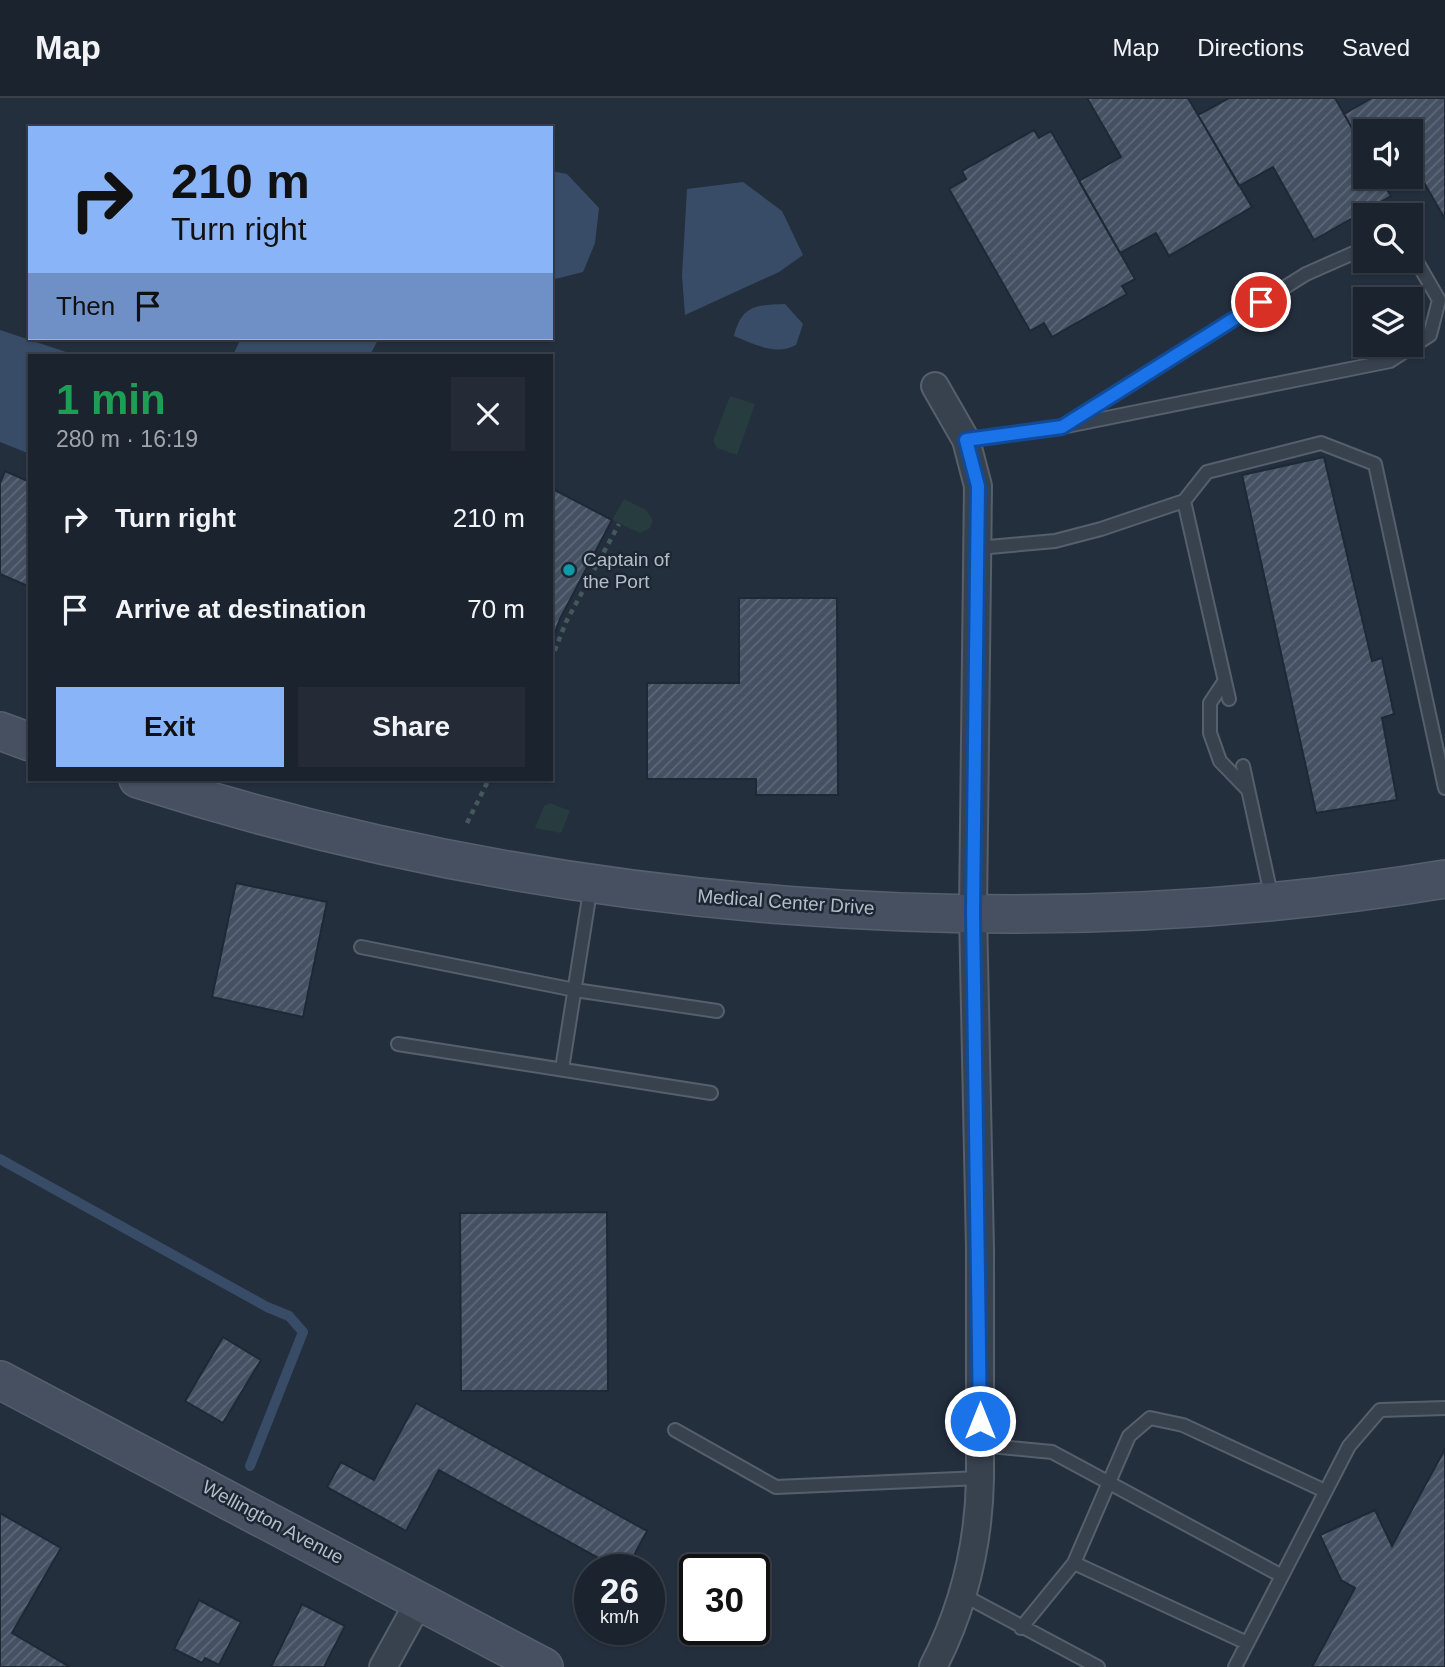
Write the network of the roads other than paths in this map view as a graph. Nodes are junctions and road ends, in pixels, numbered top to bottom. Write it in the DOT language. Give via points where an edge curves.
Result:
graph roads {
  1 [pos="1353,253"];
  2 [pos="1423,272"];
  3 [pos="934,386"];
  4 [pos="1062,427"];
  5 [pos="966,440"];
  6 [pos="1184,501"];
  7 [pos="978,548"];
  8 [pos="1224,682"];
  9 [pos="1229,699"];
  10 [pos="0,731"];
  11 [pos="28,741"];
  12 [pos="1243,766"];
  13 [pos="145,781"];
  14 [pos="1445,788"];
  15 [pos="1248,791"];
  16 [pos="1445,879"];
  17 [pos="591,884"];
  18 [pos="1273,901"];
  19 [pos="973,912"];
  20 [pos="361,947"];
  21 [pos="575,990"];
  22 [pos="717,1011"];
  23 [pos="398,1044"];
  24 [pos="562,1069"];
  25 [pos="711,1093"];
  26 [pos="0,1380"];
  27 [pos="1445,1408"];
  28 [pos="675,1430"];
  29 [pos="980,1445"];
  30 [pos="980,1478"];
  31 [pos="1107,1481"];
  32 [pos="1325,1491"];
  33 [pos="1074,1563"];
  34 [pos="1282,1576"];
  35 [pos="963,1595"];
  36 [pos="420,1600"];
  37 [pos="1021,1628"];
  38 [pos="1247,1643"];
  39 [pos="383,1667"];
  40 [pos="544,1667"];
  41 [pos="933,1667"];
  42 [pos="1098,1667"];
  43 [pos="1235,1667"];
  1 -- 4 [label="lane" via="1306,274"];
  2 -- 4 [label="lane" via="1439,300 1430,335 1390,361"];
  3 -- 5 [label="street"];
  4 -- 5 [label="lane"];
  5 -- 7 [label="street" via="978,486"];
  6 -- 7 [label="lane" via="1055,541"];
  6 -- 8 [label="lane"];
  6 -- 14 [label="lane" via="1207,472 1321,443 1375,464"];
  7 -- 19 [label="street"];
  8 -- 9 [label="lane"];
  8 -- 15 [label="lane" via="1210,703 1210,733 1220,761"];
  10 -- 11 [label="street"];
  12 -- 15 [label="lane"];
  13 -- 17 [label="street, Medical Center Drive" via="345,838"];
  15 -- 18 [label="lane"];
  16 -- 18 [label="street, Medical Center Drive"];
  17 -- 19 [label="street, Medical Center Drive" via="776,903"];
  17 -- 21 [label="lane"];
  18 -- 19 [label="street, Medical Center Drive"];
  19 -- 29 [label="street"];
  20 -- 21 [label="lane"];
  21 -- 22 [label="lane"];
  21 -- 24 [label="lane"];
  23 -- 24 [label="lane"];
  24 -- 25 [label="lane"];
  26 -- 36 [label="street, Wellington Avenue"];
  27 -- 32 [label="lane" via="1380,1410 1349,1446"];
  28 -- 30 [label="lane" via="776,1487"];
  29 -- 30 [label="street"];
  29 -- 31 [label="lane" via="1052,1452"];
  30 -- 35 [label="street" via="975,1544"];
  31 -- 32 [label="lane" via="1129,1436 1150,1418 1183,1425"];
  31 -- 33 [label="lane"];
  31 -- 34 [label="lane"];
  32 -- 34 [label="lane"];
  33 -- 37 [label="lane"];
  33 -- 38 [label="lane"];
  34 -- 38 [label="lane"];
  35 -- 37 [label="lane"];
  35 -- 41 [label="street"];
  36 -- 39 [label="street"];
  36 -- 40 [label="street, Wellington Avenue"];
  37 -- 42 [label="lane"];
  38 -- 43 [label="lane"];
}
